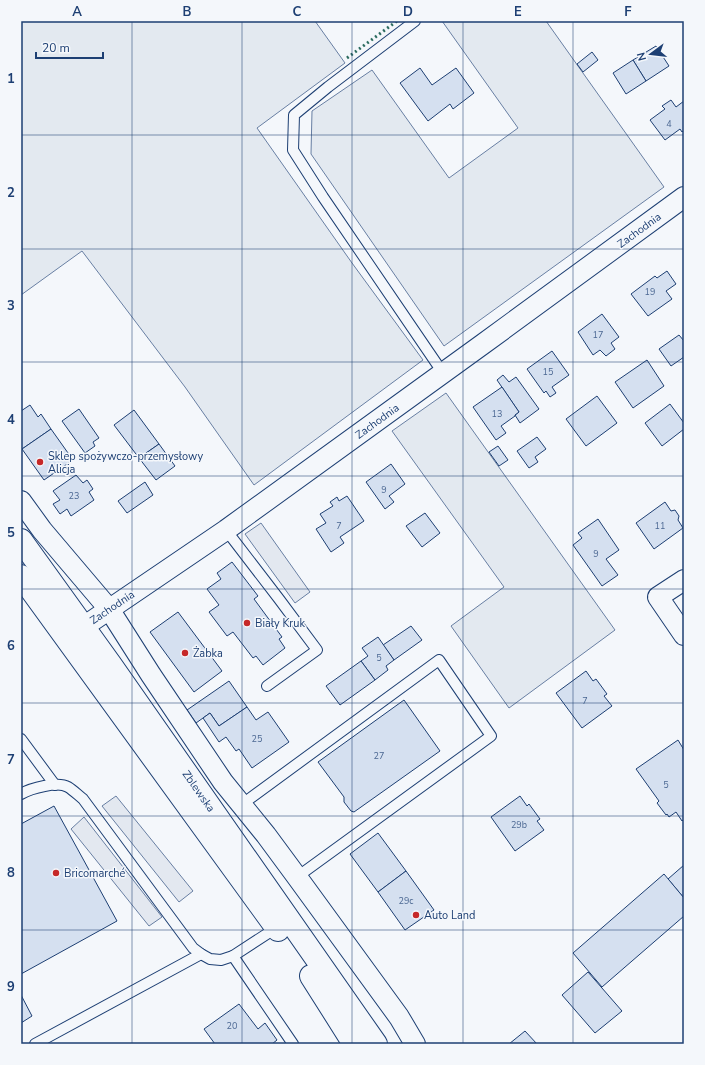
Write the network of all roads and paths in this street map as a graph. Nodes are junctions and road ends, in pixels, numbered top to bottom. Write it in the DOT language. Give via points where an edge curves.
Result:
graph roads {
  1 [pos="415,21"];
  2 [pos="684,197"];
  3 [pos="443,373"];
  4 [pos="21,501"];
  5 [pos="226,530"];
  6 [pos="21,540"];
  7 [pos="21,576"];
  8 [pos="684,580"];
  9 [pos="109,609"];
  10 [pos="75,633"];
  11 [pos="684,635"];
  12 [pos="267,686"];
  13 [pos="21,739"];
  14 [pos="55,785"];
  15 [pos="21,794"];
  16 [pos="241,805"];
  17 [pos="297,877"];
  18 [pos="276,928"];
  19 [pos="201,954"];
  20 [pos="233,956"];
  21 [pos="35,1044"];
  22 [pos="293,1044"];
  23 [pos="354,1044"];
  24 [pos="376,1044"];
  25 [pos="414,1044"];
  1 -- 3 [label="lane" via="294,116 293,150"];
  2 -- 3 [label="street, Zachodnia"];
  3 -- 5 [label="street, Zachodnia"];
  4 -- 9 [label="street" via="42,530"];
  5 -- 9 [label="street, Zachodnia"];
  5 -- 12 [label="lane" via="317,650"];
  6 -- 10 [label="main road, Zblewska"];
  7 -- 10 [label="main road, Zblewska"];
  8 -- 11 [label="street" via="658,597"];
  9 -- 10 [label="street, Zachodnia"];
  9 -- 16 [label="street" via="151,676"];
  10 -- 18 [label="main road, Zblewska"];
  10 -- 24 [label="main road, Zblewska" via="116,671"];
  13 -- 14 [label="lane"];
  14 -- 15 [label="lane" via="39,787"];
  14 -- 19 [label="lane" via="66,786 83,799 193,948"];
  16 -- 17 [label="street"];
  16 -- 17 [label="lane" via="439,660 491,736"];
  17 -- 25 [label="street" via="399,1017"];
  18 -- 20 [label="lane"];
  18 -- 23 [label="main road, Zblewska" via="306,969"];
  19 -- 20 [label="lane" via="210,959 221,960"];
  19 -- 21 [label="lane"];
  20 -- 22 [label="lane"];
}
